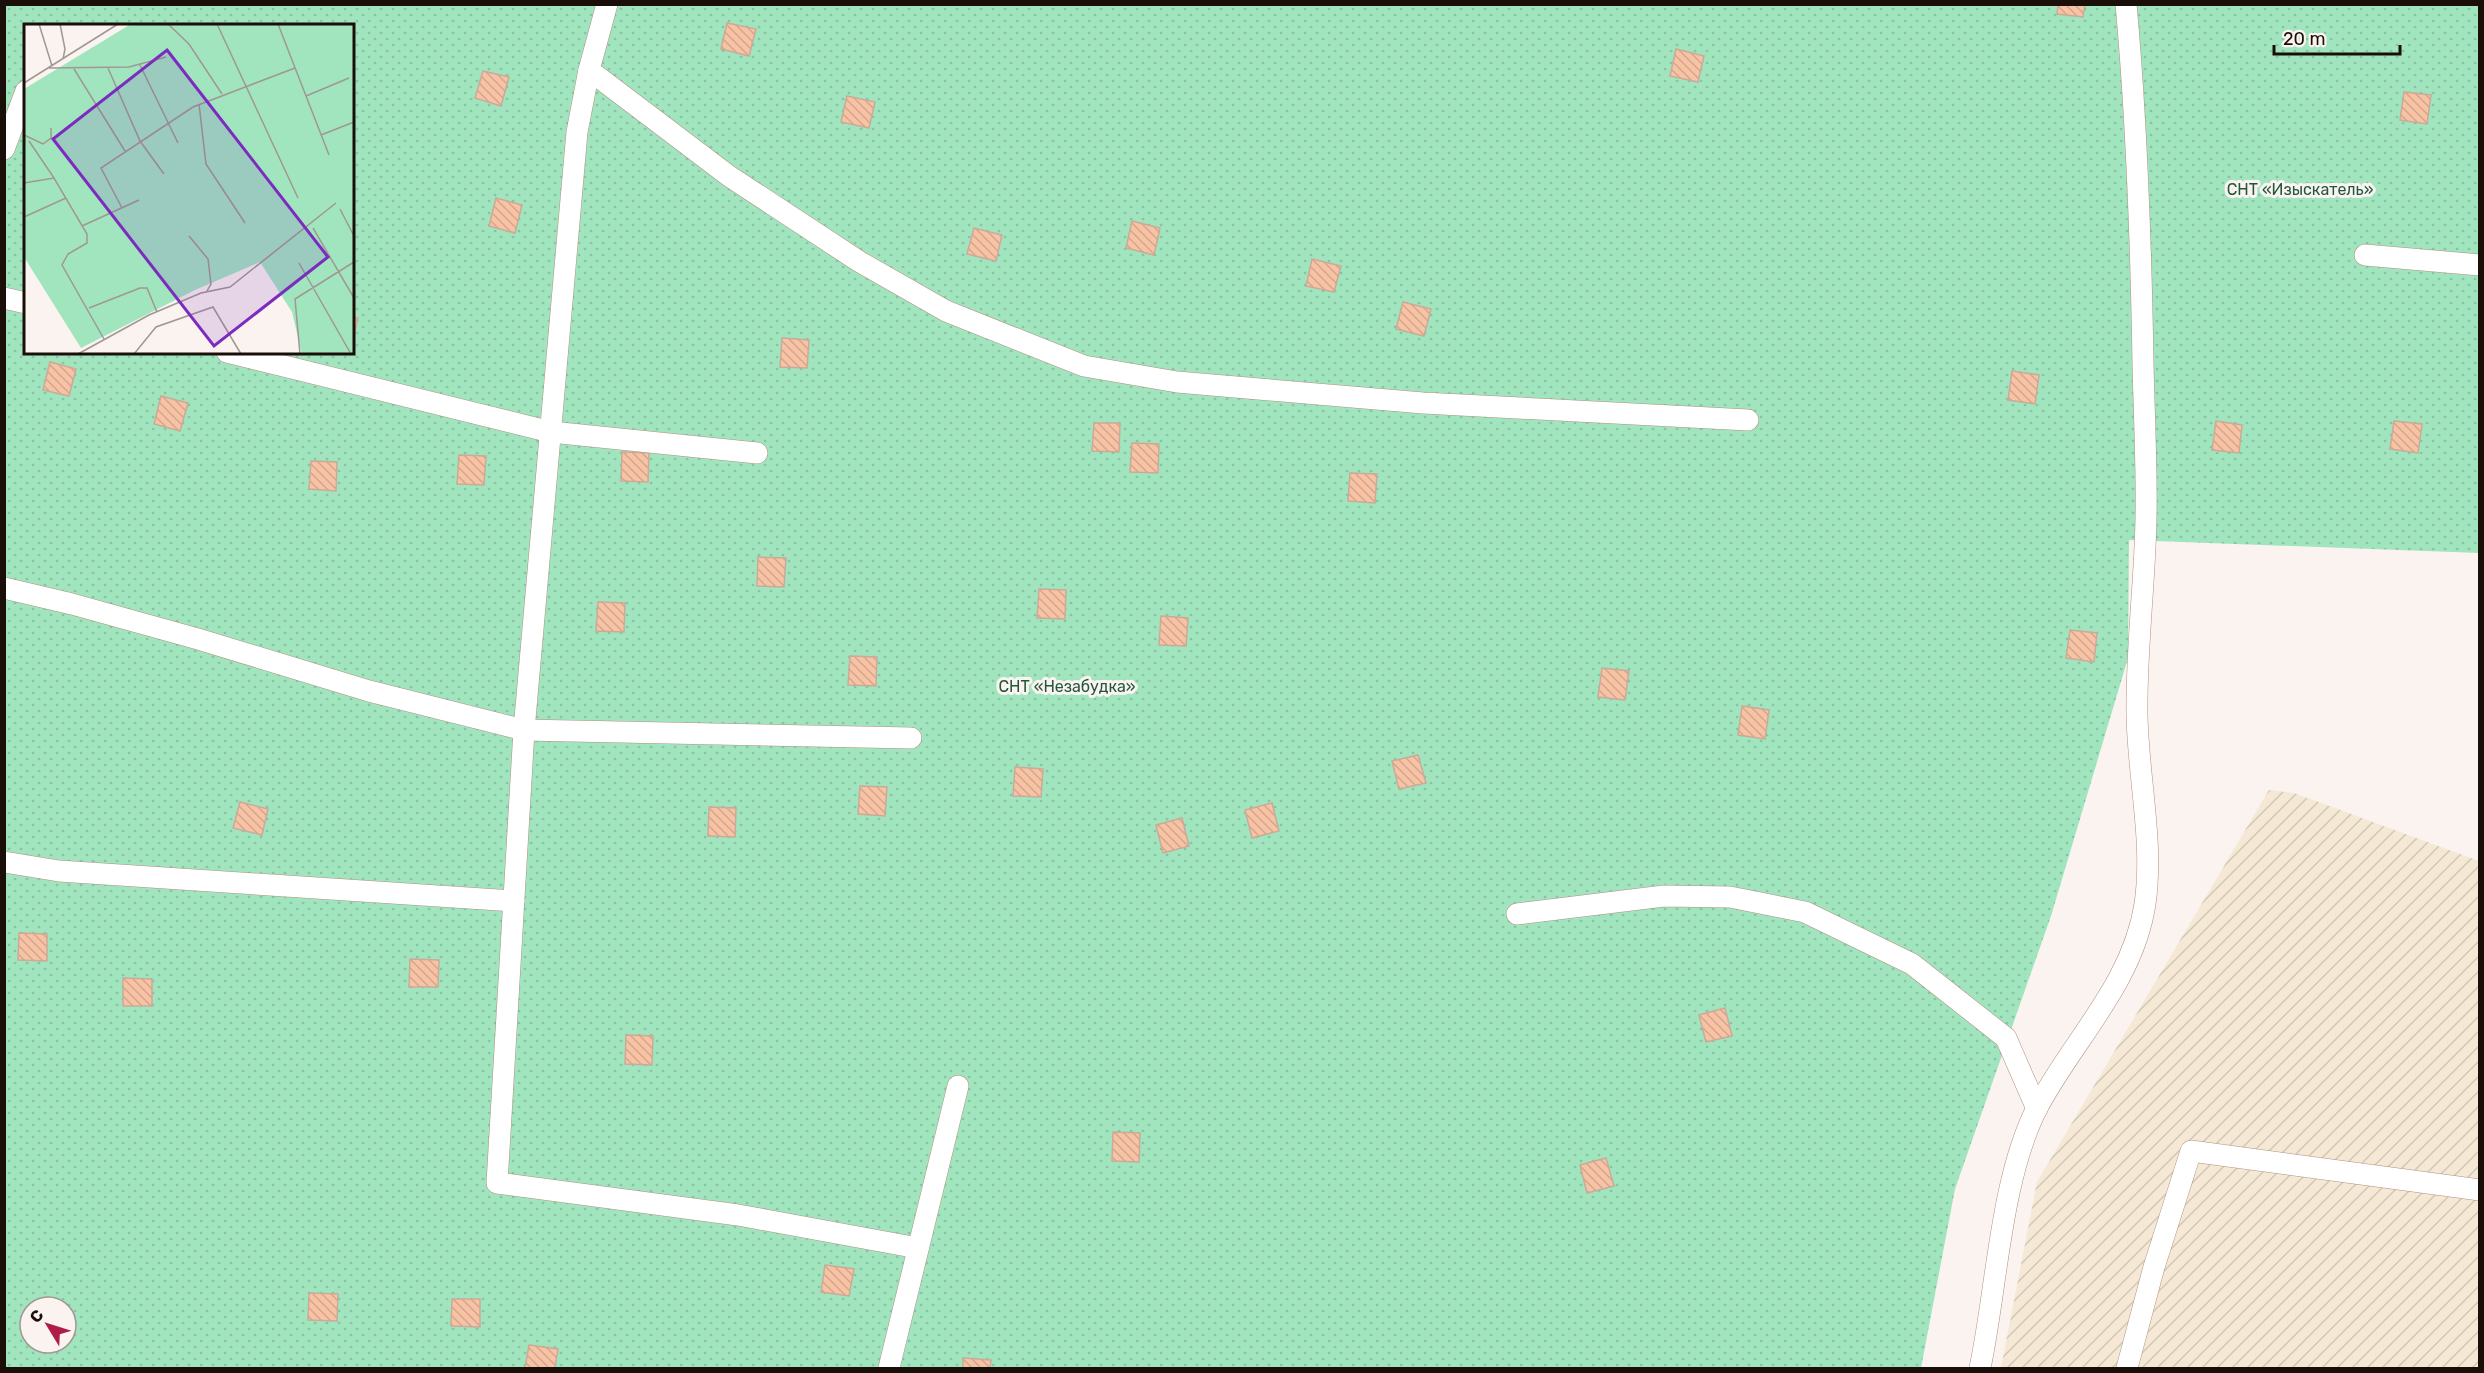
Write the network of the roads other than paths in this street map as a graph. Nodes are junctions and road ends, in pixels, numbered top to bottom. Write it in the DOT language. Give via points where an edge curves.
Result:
graph roads {
  1 [pos="608,4"];
  2 [pos="2126,4"];
  3 [pos="589,70"];
  4 [pos="24,96"];
  5 [pos="4,149"];
  6 [pos="2365,255"];
  7 [pos="2480,265"];
  8 [pos="4,298"];
  9 [pos="24,303"];
  10 [pos="235,354"];
  11 [pos="1748,420"];
  12 [pos="551,432"];
  13 [pos="757,453"];
  14 [pos="4,588"];
  15 [pos="524,730"];
  16 [pos="910,738"];
  17 [pos="4,862"];
  18 [pos="514,900"];
  19 [pos="1516,914"];
  20 [pos="958,1086"];
  21 [pos="2037,1109"];
  22 [pos="2480,1190"];
  23 [pos="918,1248"];
  24 [pos="889,1368"];
  25 [pos="1980,1368"];
  26 [pos="2127,1368"];
  1 -- 3 [label="lane"];
  2 -- 21 [label="lane" via="2141,242 2146,516 2137,714 2147,850 2145,905 2127,967"];
  3 -- 11 [label="lane" via="729,176 860,262 946,311 1084,366 1177,382 1423,403"];
  3 -- 12 [label="lane" via="577,132"];
  4 -- 5 [label="lane"];
  6 -- 7 [label="lane"];
  8 -- 9 [label="lane"];
  10 -- 12 [label="lane"];
  12 -- 13 [label="lane"];
  12 -- 15 [label="lane"];
  14 -- 15 [label="lane" via="198,639 369,691"];
  15 -- 16 [label="lane"];
  15 -- 18 [label="lane"];
  17 -- 18 [label="lane" via="58,871"];
  18 -- 23 [label="lane" via="497,1184 738,1215"];
  19 -- 21 [label="lane" via="1664,896 1730,897 1805,912 1912,964 2006,1038"];
  20 -- 23 [label="lane"];
  21 -- 25 [label="lane" via="2016,1164"];
  22 -- 26 [label="lane" via="2191,1151"];
  23 -- 24 [label="lane"];
}
